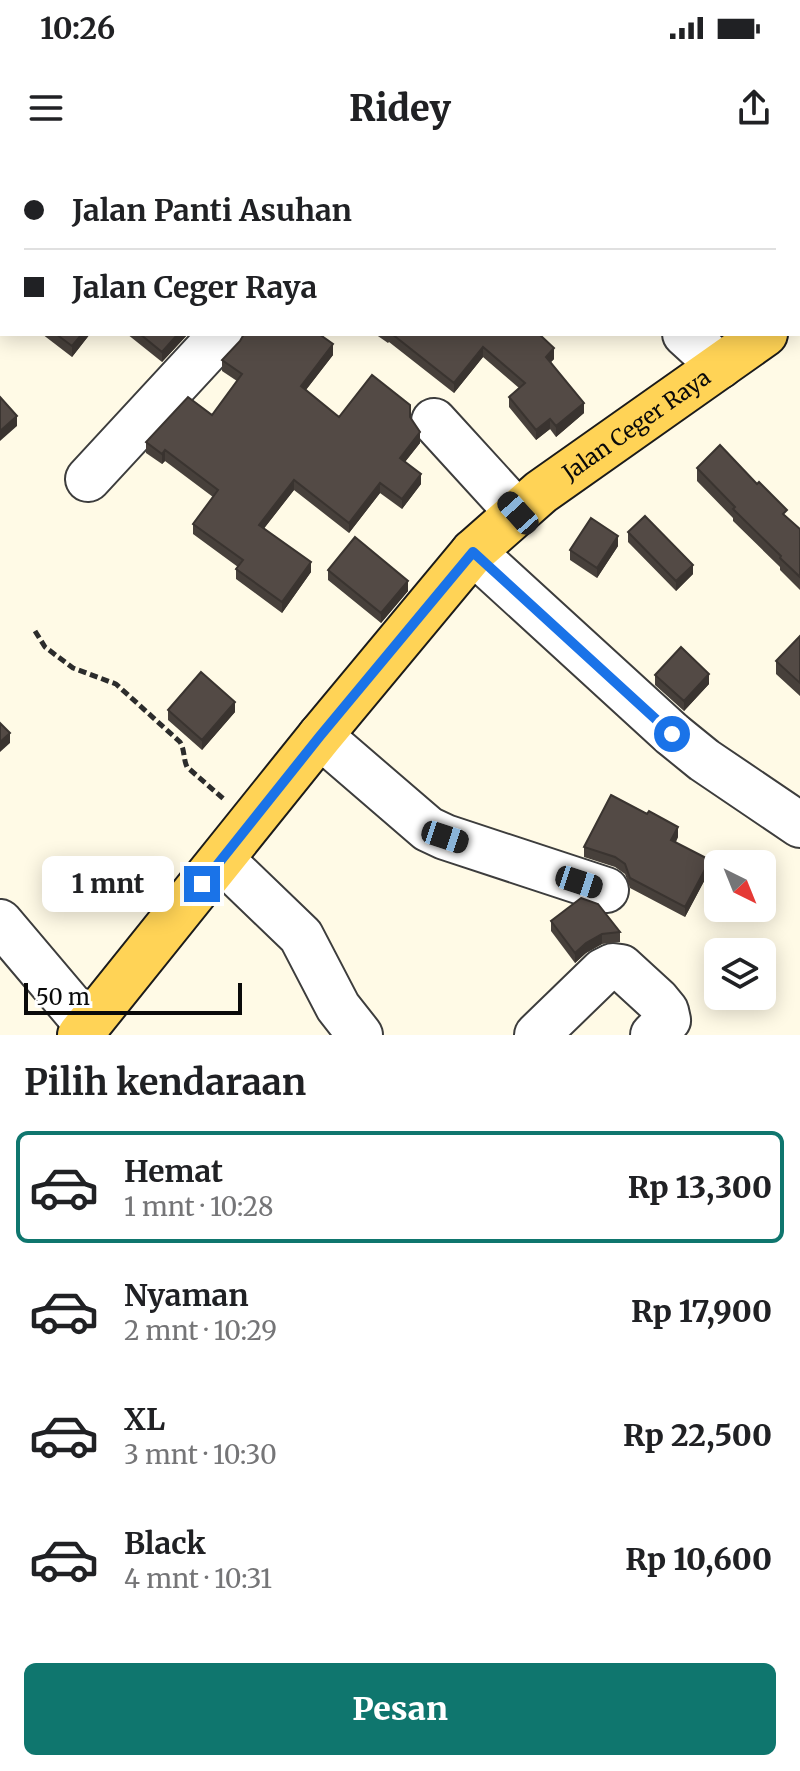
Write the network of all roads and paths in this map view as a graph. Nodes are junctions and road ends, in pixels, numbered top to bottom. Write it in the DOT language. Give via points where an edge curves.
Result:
graph roads {
  1 [pos="220,336"];
  2 [pos="687,336"];
  3 [pos="762,336"];
  4 [pos="720,366"];
  5 [pos="434,421"];
  6 [pos="88,479"];
  7 [pos="518,513"];
  8 [pos="473,552"];
  9 [pos="35,631"];
  10 [pos="320,736"];
  11 [pos="250,823"];
  12 [pos="800,825"];
  13 [pos="222,860"];
  14 [pos="606,890"];
  15 [pos="0,922"];
  16 [pos="84,1030"];
  17 [pos="360,1035"];
  18 [pos="537,1035"];
  19 [pos="653,1035"];
  1 -- 6 [label="street"];
  2 -- 4 [label="street"];
  3 -- 4 [label="main road, Jalan Ceger Raya"];
  4 -- 7 [label="main road, Jalan Ceger Raya"];
  5 -- 7 [label="street"];
  7 -- 8 [label="main road, Jalan Ceger Raya"];
  8 -- 10 [label="main road, Jalan Ceger Raya"];
  8 -- 12 [label="street" via="683,743"];
  9 -- 11 [label="path" via="45,647 73,668 127,693 180,742 187,767"];
  10 -- 11 [label="main road, Jalan Ceger Raya"];
  10 -- 14 [label="street" via="428,829"];
  11 -- 13 [label="main road, Jalan Ceger Raya"];
  13 -- 16 [label="main road, Jalan Ceger Raya"];
  13 -- 17 [label="street" via="301,936 338,1007"];
  15 -- 16 [label="street"];
  18 -- 19 [label="street" via="613,966 621,967 666,1011 668,1020"];
}
